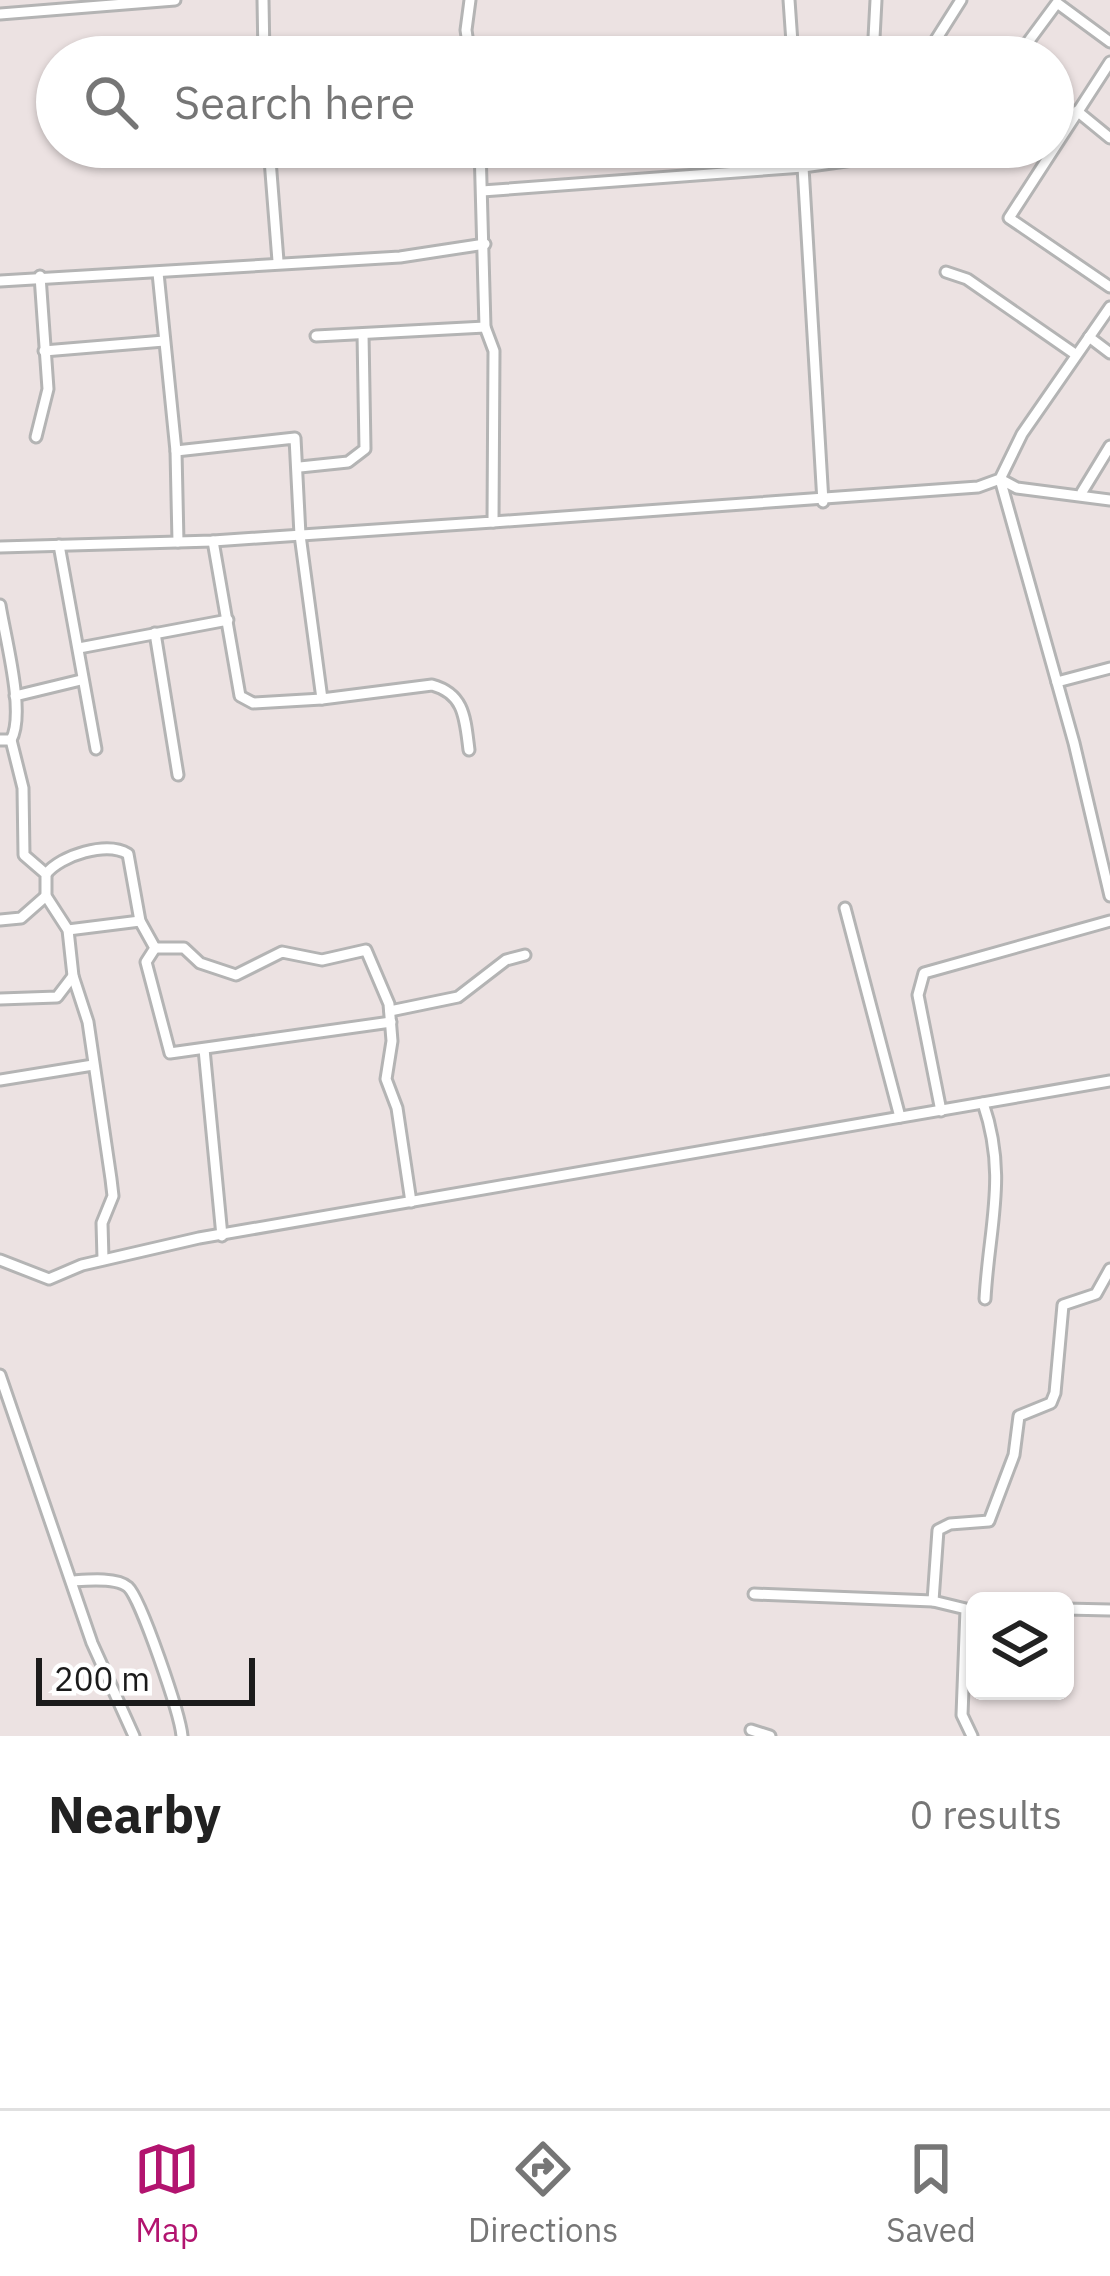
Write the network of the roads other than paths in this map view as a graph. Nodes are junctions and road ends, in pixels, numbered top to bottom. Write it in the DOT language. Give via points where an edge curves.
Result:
graph roads {
  1 [pos="175,0"];
  2 [pos="263,0"];
  3 [pos="470,0"];
  4 [pos="789,0"];
  5 [pos="876,0"];
  6 [pos="961,0"];
  7 [pos="1056,1"];
  8 [pos="0,14"];
  9 [pos="264,36"];
  10 [pos="467,36"];
  11 [pos="792,36"];
  12 [pos="875,36"];
  13 [pos="938,36"];
  14 [pos="1032,36"];
  15 [pos="1110,42"];
  16 [pos="1110,62"];
  17 [pos="1076,111"];
  18 [pos="1074,113"];
  19 [pos="1110,138"];
  20 [pos="271,168"];
  21 [pos="481,168"];
  22 [pos="789,168"];
  23 [pos="802,168"];
  24 [pos="1037,168"];
  25 [pos="482,191"];
  26 [pos="485,244"];
  27 [pos="278,261"];
  28 [pos="946,272"];
  29 [pos="158,273"];
  30 [pos="40,276"];
  31 [pos="0,281"];
  32 [pos="1110,287"];
  33 [pos="1110,307"];
  34 [pos="485,327"];
  35 [pos="363,334"];
  36 [pos="316,336"];
  37 [pos="1089,338"];
  38 [pos="164,341"];
  39 [pos="44,351"];
  40 [pos="1110,353"];
  41 [pos="1075,354"];
  42 [pos="36,437"];
  43 [pos="1110,446"];
  44 [pos="176,451"];
  45 [pos="300,467"];
  46 [pos="1000,478"];
  47 [pos="1082,492"];
  48 [pos="1110,500"];
  49 [pos="823,502"];
  50 [pos="493,523"];
  51 [pos="300,536"];
  52 [pos="178,542"];
  53 [pos="213,542"];
  54 [pos="58,545"];
  55 [pos="0,547"];
  56 [pos="0,605"];
  57 [pos="228,620"];
  58 [pos="155,633"];
  59 [pos="80,648"];
  60 [pos="1110,668"];
  61 [pos="81,680"];
  62 [pos="1057,682"];
  63 [pos="15,696"];
  64 [pos="322,700"];
  65 [pos="5,740"];
  66 [pos="96,749"];
  67 [pos="469,750"];
  68 [pos="178,775"];
  69 [pos="1110,828"];
  70 [pos="1095,832"];
  71 [pos="46,874"];
  72 [pos="46,896"];
  73 [pos="1110,896"];
  74 [pos="844,908"];
  75 [pos="0,920"];
  76 [pos="140,921"];
  77 [pos="1110,921"];
  78 [pos="68,930"];
  79 [pos="155,948"];
  80 [pos="525,955"];
  81 [pos="73,976"];
  82 [pos="0,999"];
  83 [pos="390,1017"];
  84 [pos="204,1049"];
  85 [pos="93,1065"];
  86 [pos="0,1080"];
  87 [pos="1110,1082"];
  88 [pos="983,1103"];
  89 [pos="941,1111"];
  90 [pos="900,1117"];
  91 [pos="412,1202"];
  92 [pos="221,1235"];
  93 [pos="103,1259"];
  94 [pos="0,1260"];
  95 [pos="1110,1269"];
  96 [pos="985,1299"];
  97 [pos="0,1375"];
  98 [pos="73,1581"];
  99 [pos="754,1594"];
  100 [pos="933,1600"];
  101 [pos="966,1607"];
  102 [pos="1074,1609"];
  103 [pos="1110,1610"];
  104 [pos="966,1662"];
  105 [pos="751,1730"];
  106 [pos="134,1736"];
  107 [pos="182,1736"];
  108 [pos="770,1736"];
  109 [pos="972,1736"];
  1 -- 8 [label="street"];
  2 -- 9 [label="street"];
  3 -- 10 [label="street"];
  4 -- 11 [label="street"];
  5 -- 12 [label="street"];
  6 -- 13 [label="street"];
  7 -- 14 [label="street"];
  7 -- 15 [label="street"];
  16 -- 17 [label="street"];
  17 -- 18 [label="street"];
  17 -- 19 [label="street"];
  20 -- 27 [label="street"];
  21 -- 25 [label="street"];
  22 -- 25 [label="street"];
  23 -- 49 [label="street"];
  24 -- 32 [label="street" via="1009,219"];
  25 -- 26 [label="street"];
  26 -- 27 [label="street"];
  26 -- 34 [label="street"];
  27 -- 29 [label="street"];
  28 -- 41 [label="street"];
  29 -- 30 [label="street"];
  29 -- 38 [label="street"];
  30 -- 31 [label="street"];
  30 -- 39 [label="street"];
  33 -- 37 [label="street"];
  34 -- 35 [label="street"];
  34 -- 50 [label="street" via="494,351"];
  35 -- 36 [label="street"];
  35 -- 45 [label="street" via="365,448 348,462"];
  37 -- 40 [label="street"];
  37 -- 41 [label="street"];
  38 -- 39 [label="street"];
  38 -- 44 [label="street"];
  39 -- 42 [label="street" via="47,389"];
  41 -- 46 [label="street"];
  43 -- 47 [label="street"];
  44 -- 45 [label="street" via="295,438"];
  44 -- 52 [label="street"];
  45 -- 51 [label="street"];
  46 -- 47 [label="street" via="1017,488"];
  46 -- 49 [label="street" via="955,492"];
  46 -- 62 [label="street"];
  47 -- 48 [label="street"];
  49 -- 50 [label="street"];
  50 -- 51 [label="street"];
  51 -- 53 [label="street"];
  51 -- 64 [label="street"];
  52 -- 53 [label="street"];
  52 -- 54 [label="street"];
  53 -- 57 [label="street"];
  54 -- 55 [label="street"];
  54 -- 59 [label="street"];
  56 -- 63 [label="street"];
  57 -- 58 [label="street"];
  57 -- 64 [label="street" via="244,701"];
  58 -- 59 [label="street"];
  58 -- 68 [label="street"];
  59 -- 61 [label="street"];
  60 -- 62 [label="street"];
  61 -- 63 [label="street"];
  61 -- 66 [label="street"];
  62 -- 70 [label="street"];
  63 -- 65 [label="street" via="16,730"];
  64 -- 67 [label="street" via="448,689 463,706"];
  65 -- 71 [label="street" via="23,788 24,855"];
  69 -- 70 [label="street"];
  70 -- 73 [label="street"];
  71 -- 72 [label="street"];
  71 -- 76 [label="street" via="74,856 125,850"];
  72 -- 75 [label="street" via="21,918"];
  72 -- 78 [label="street"];
  74 -- 90 [label="street"];
  76 -- 78 [label="street"];
  76 -- 79 [label="street"];
  77 -- 89 [label="street" via="924,973 918,995"];
  78 -- 81 [label="street"];
  79 -- 83 [label="street" via="184,948 236,975 282,952 322,960 366,950"];
  79 -- 84 [label="street" via="146,962 168,1051"];
  80 -- 83 [label="street" via="458,997"];
  81 -- 82 [label="street" via="57,997"];
  81 -- 85 [label="street"];
  83 -- 84 [label="street"];
  83 -- 91 [label="street" via="386,1079"];
  84 -- 92 [label="street"];
  85 -- 86 [label="street"];
  85 -- 93 [label="street" via="113,1196 102,1223"];
  87 -- 88 [label="street"];
  88 -- 89 [label="street"];
  88 -- 96 [label="street" via="998,1144 999,1202"];
  89 -- 90 [label="street"];
  90 -- 91 [label="street"];
  91 -- 92 [label="street"];
  92 -- 93 [label="street"];
  93 -- 94 [label="street" via="49,1279"];
  95 -- 100 [label="street" via="1096,1294 1063,1306 1055,1393 1051,1403 1019,1416 989,1521 938,1530"];
  97 -- 98 [label="street"];
  98 -- 106 [label="street"];
  98 -- 107 [label="street" via="129,1588"];
  99 -- 100 [label="street"];
  100 -- 101 [label="street"];
  102 -- 103 [label="street"];
  104 -- 109 [label="street" via="962,1715"];
  105 -- 108 [label="street"];
}
